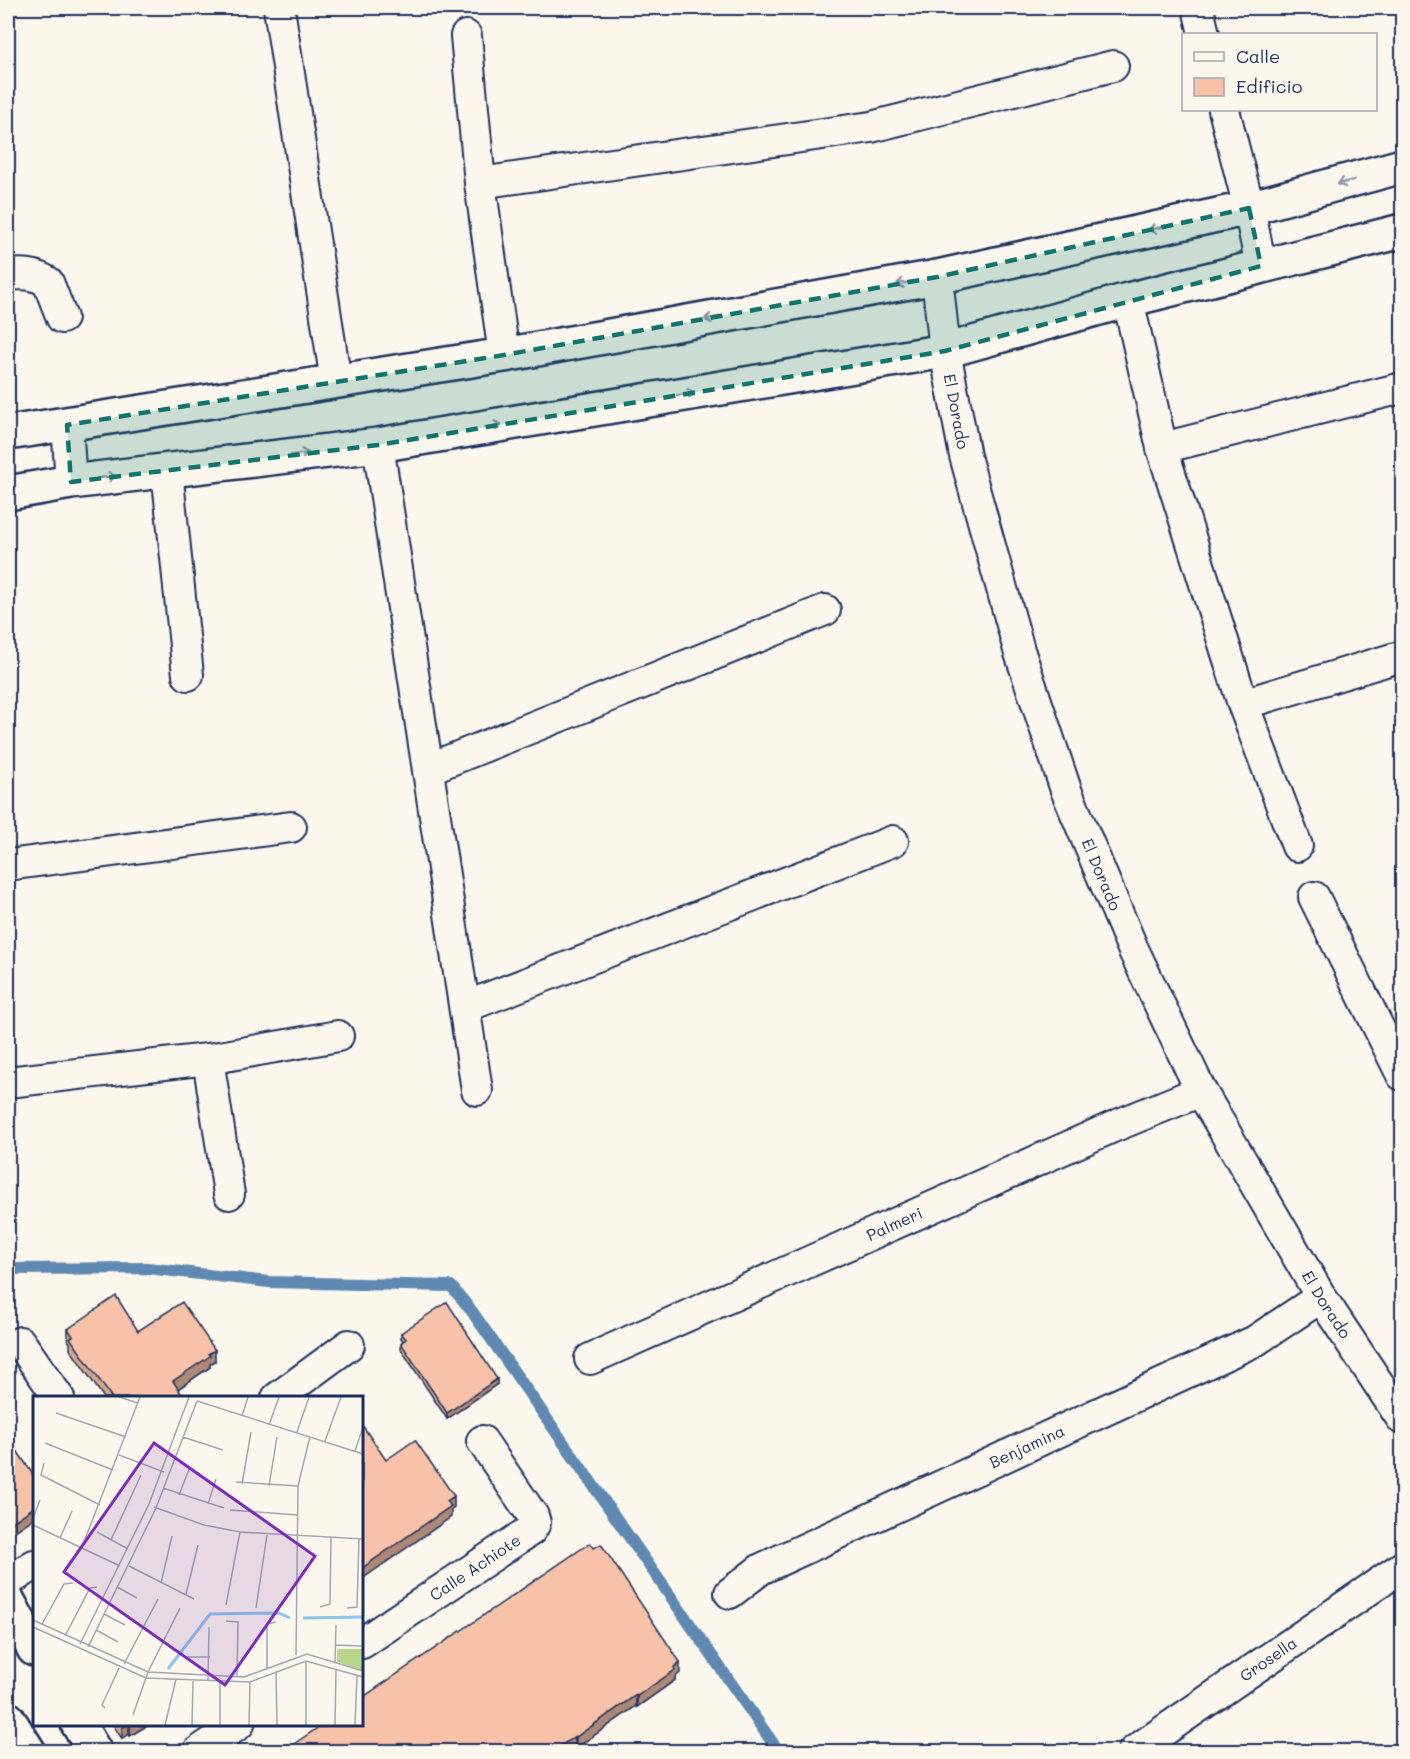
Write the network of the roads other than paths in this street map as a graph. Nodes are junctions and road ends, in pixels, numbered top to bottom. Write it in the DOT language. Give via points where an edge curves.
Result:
graph roads {
  1 [pos="279,8"];
  2 [pos="1198,8"];
  3 [pos="1204,33"];
  4 [pos="466,36"];
  5 [pos="1113,66"];
  6 [pos="1224,111"];
  7 [pos="1402,166"];
  8 [pos="480,183"];
  9 [pos="1249,208"];
  10 [pos="1402,231"];
  11 [pos="1261,266"];
  12 [pos="8,275"];
  13 [pos="937,277"];
  14 [pos="1128,300"];
  15 [pos="62,318"];
  16 [pos="945,351"];
  17 [pos="504,355"];
  18 [pos="336,382"];
  19 [pos="1402,388"];
  20 [pos="67,425"];
  21 [pos="8,433"];
  22 [pos="378,445"];
  23 [pos="1162,448"];
  24 [pos="166,470"];
  25 [pos="71,482"];
  26 [pos="8,493"];
  27 [pos="825,610"];
  28 [pos="1402,656"];
  29 [pos="188,675"];
  30 [pos="1243,704"];
  31 [pos="428,769"];
  32 [pos="291,827"];
  33 [pos="893,841"];
  34 [pos="1297,846"];
  35 [pos="8,865"];
  36 [pos="1314,897"];
  37 [pos="465,1007"];
  38 [pos="338,1036"];
  39 [pos="208,1059"];
  40 [pos="1402,1075"];
  41 [pos="8,1082"];
  42 [pos="477,1090"];
  43 [pos="1201,1091"];
  44 [pos="229,1194"];
  45 [pos="1321,1297"];
  46 [pos="20,1342"];
  47 [pos="349,1345"];
  48 [pos="590,1359"];
  49 [pos="58,1396"];
  50 [pos="281,1396"];
  51 [pos="1402,1419"];
  52 [pos="482,1441"];
  53 [pos="33,1566"];
  54 [pos="1402,1567"];
  55 [pos="8,1581"];
  56 [pos="730,1593"];
  57 [pos="8,1601"];
  58 [pos="363,1642"];
  59 [pos="33,1648"];
  60 [pos="8,1719"];
  61 [pos="79,1726"];
  62 [pos="237,1726"];
  63 [pos="29,1752"];
  64 [pos="95,1752"];
  65 [pos="198,1752"];
  66 [pos="1133,1752"];
  1 -- 18 [label="street"];
  2 -- 3 [label="street"];
  4 -- 8 [label="street"];
  5 -- 8 [label="street" via="871,127"];
  6 -- 9 [label="street"];
  7 -- 9 [label="street, one-way"];
  8 -- 17 [label="street"];
  9 -- 11 [label="street"];
  9 -- 13 [label="street, one-way"];
  10 -- 11 [label="street"];
  11 -- 14 [label="street"];
  12 -- 15 [label="street" via="36,275 48,282"];
  13 -- 16 [label="street, El Dorado"];
  13 -- 17 [label="street, one-way"];
  14 -- 16 [label="street"];
  14 -- 23 [label="street"];
  22 -- 16 [label="street, one-way"];
  16 -- 43 [label="street, El Dorado" via="965,456 1019,650 1066,790 1133,949"];
  17 -- 18 [label="street"];
  18 -- 20 [label="street"];
  19 -- 23 [label="street"];
  20 -- 21 [label="street"];
  20 -- 25 [label="street"];
  24 -- 22 [label="street, one-way"];
  22 -- 31 [label="street"];
  23 -- 30 [label="street"];
  25 -- 24 [label="street, one-way"];
  24 -- 29 [label="street"];
  25 -- 26 [label="street"];
  27 -- 31 [label="street"];
  28 -- 30 [label="street"];
  30 -- 34 [label="street"];
  31 -- 37 [label="street"];
  32 -- 35 [label="street"];
  33 -- 37 [label="street"];
  36 -- 40 [label="street"];
  37 -- 42 [label="street"];
  38 -- 39 [label="street"];
  39 -- 41 [label="street"];
  39 -- 44 [label="street"];
  43 -- 45 [label="street, El Dorado"];
  43 -- 48 [label="street, Palmeri"];
  45 -- 51 [label="street, El Dorado"];
  45 -- 56 [label="street, Benjamina" via="1255,1341 761,1569"];
  46 -- 49 [label="street"];
  47 -- 50 [label="street"];
  52 -- 58 [label="street, Calle Achiote" via="533,1516 531,1530"];
  53 -- 55 [label="street"];
  54 -- 66 [label="street, Grosella"];
  57 -- 59 [label="street"];
  60 -- 63 [label="street"];
  61 -- 64 [label="street"];
  62 -- 65 [label="street"];
}
